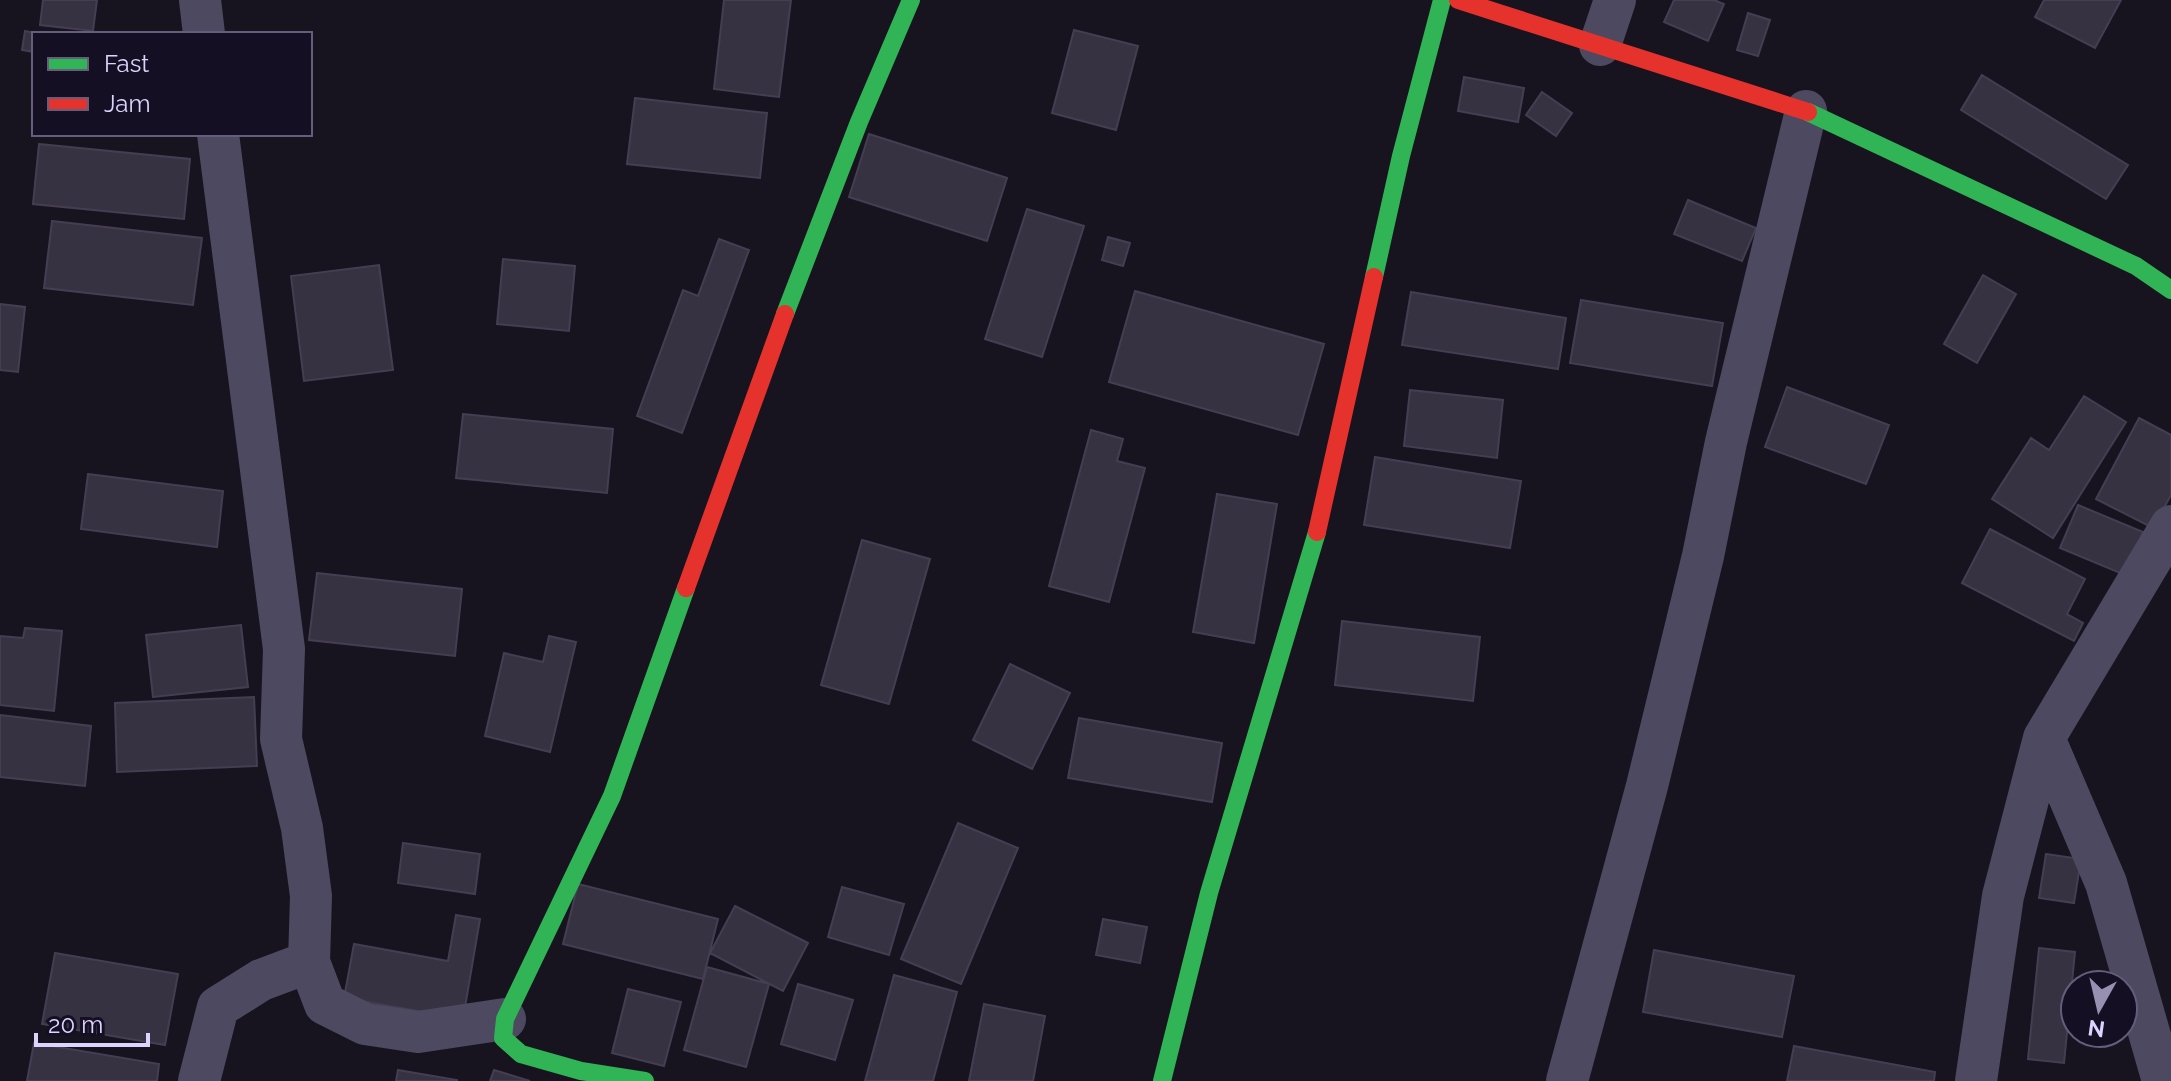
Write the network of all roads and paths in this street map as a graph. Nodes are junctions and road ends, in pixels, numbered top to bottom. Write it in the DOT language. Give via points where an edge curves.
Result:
graph roads {
  1 [pos="200,0"];
  2 [pos="911,0"];
  3 [pos="1442,0"];
  4 [pos="1458,0"];
  5 [pos="1615,0"];
  6 [pos="204,32"];
  7 [pos="1600,45"];
  8 [pos="1806,111"];
  9 [pos="218,136"];
  10 [pos="2171,290"];
  11 [pos="2171,526"];
  12 [pos="2044,738"];
  13 [pos="309,962"];
  14 [pos="505,1019"];
  15 [pos="199,1081"];
  16 [pos="645,1081"];
  17 [pos="1162,1081"];
  18 [pos="1567,1081"];
  19 [pos="1976,1081"];
  20 [pos="2163,1081"];
  1 -- 6 [label="street"];
  2 -- 14 [label="street" via="757,388 612,796"];
  3 -- 17 [label="street" via="1401,156 1319,525 1209,893"];
  4 -- 7 [label="street"];
  5 -- 7 [label="street"];
  7 -- 8 [label="street"];
  8 -- 10 [label="street" via="2136,266"];
  8 -- 18 [label="street" via="1651,771"];
  9 -- 13 [label="street" via="284,649 281,739 311,896"];
  11 -- 12 [label="street"];
  12 -- 19 [label="street" via="2003,896"];
  12 -- 20 [label="street" via="2106,883"];
  13 -- 14 [label="street" via="325,1004 365,1024 418,1032"];
  13 -- 15 [label="street" via="261,980 218,1007"];
  14 -- 16 [label="street" via="503,1038 521,1054"];
}
